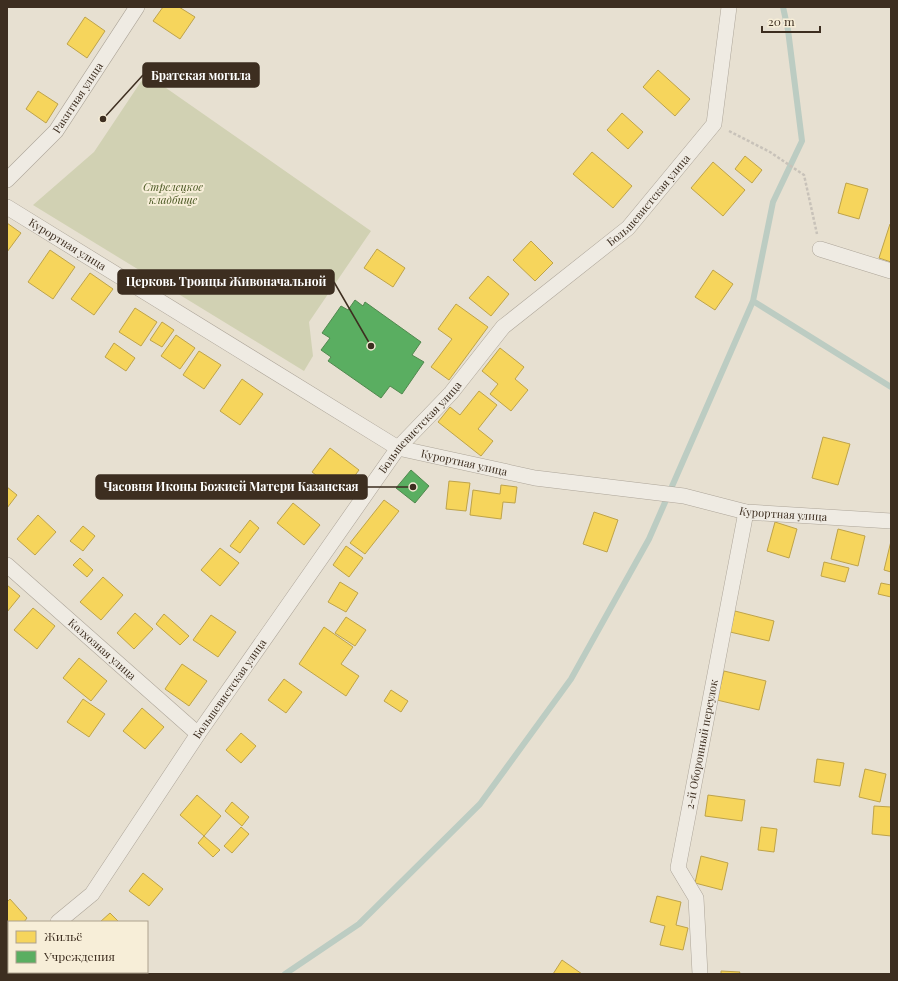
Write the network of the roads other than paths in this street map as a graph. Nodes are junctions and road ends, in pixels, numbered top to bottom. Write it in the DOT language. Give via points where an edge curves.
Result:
graph roads {
  1 [pos="137,7"];
  2 [pos="729,7"];
  3 [pos="7,180"];
  4 [pos="7,207"];
  5 [pos="820,249"];
  6 [pos="891,271"];
  7 [pos="398,448"];
  8 [pos="746,512"];
  9 [pos="891,521"];
  10 [pos="7,565"];
  11 [pos="198,734"];
  12 [pos="59,921"];
  13 [pos="700,974"];
  1 -- 3 [label="street, Ракитная улица" via="56,131"];
  2 -- 7 [label="street, Большевистская улица" via="714,124 628,228 504,327 451,393"];
  4 -- 7 [label="street, Курортная улица"];
  5 -- 6 [label="street"];
  7 -- 8 [label="street, Курортная улица" via="535,478 684,496"];
  7 -- 11 [label="street, Большевистская улица"];
  8 -- 9 [label="street, Курортная улица"];
  8 -- 13 [label="street, 2-й Оборонный переулок" via="678,868 696,898"];
  10 -- 11 [label="street, Колхозная улица"];
  11 -- 12 [label="street, Большевистская улица" via="92,894"];
}
